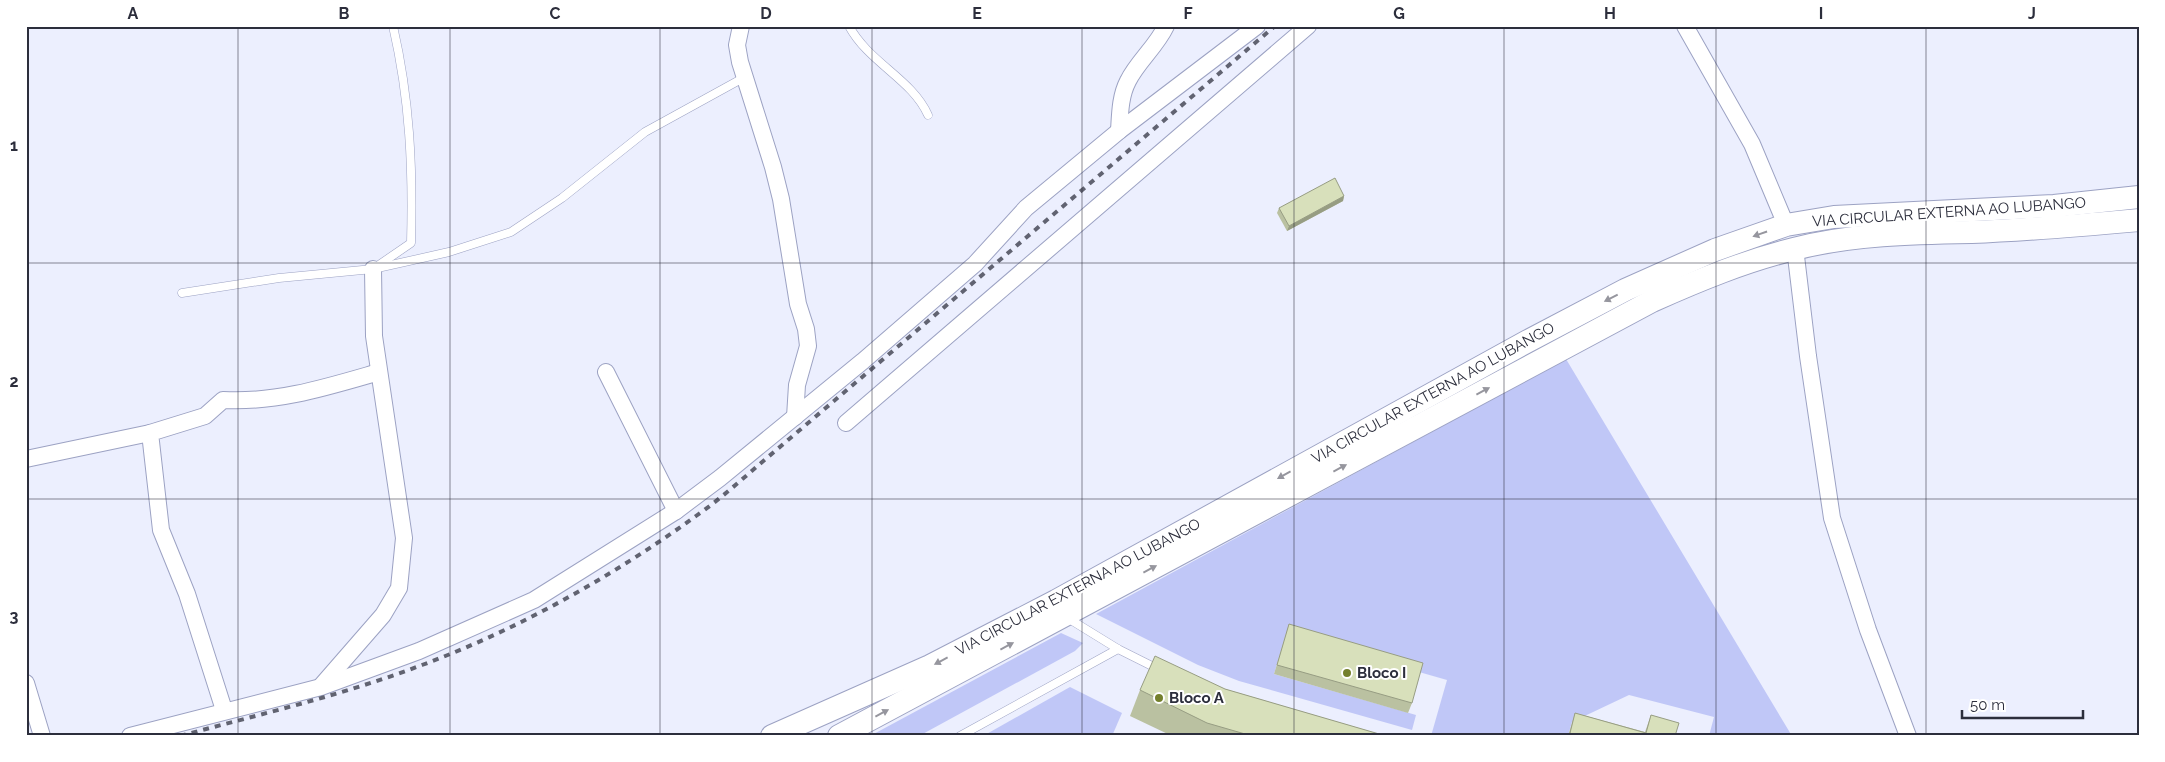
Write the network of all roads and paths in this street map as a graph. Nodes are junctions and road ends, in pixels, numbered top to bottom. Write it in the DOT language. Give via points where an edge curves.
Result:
graph roads {
  1 [pos="392,26"];
  2 [pos="741,26"];
  3 [pos="849,26"];
  4 [pos="1166,26"];
  5 [pos="1257,26"];
  6 [pos="1308,26"];
  7 [pos="1685,26"];
  8 [pos="745,77"];
  9 [pos="928,115"];
  10 [pos="1119,131"];
  11 [pos="2139,197"];
  12 [pos="2139,220"];
  13 [pos="1786,225"];
  14 [pos="1795,248"];
  15 [pos="373,269"];
  16 [pos="182,293"];
  17 [pos="379,372"];
  18 [pos="606,372"];
  19 [pos="795,417"];
  20 [pos="846,423"];
  21 [pos="150,433"];
  22 [pos="26,459"];
  23 [pos="676,511"];
  24 [pos="1064,615"];
  25 [pos="1118,649"];
  26 [pos="1172,675"];
  27 [pos="26,683"];
  28 [pos="321,687"];
  29 [pos="224,710"];
  30 [pos="42,736"];
  31 [pos="130,736"];
  32 [pos="772,736"];
  33 [pos="840,736"];
  34 [pos="960,736"];
  35 [pos="1908,736"];
  1 -- 15 [label="lane" via="404,81 412,158 411,243"];
  2 -- 8 [label="street" via="737,45"];
  3 -- 9 [label="lane" via="857,41 908,88"];
  4 -- 10 [label="street" via="1127,82"];
  5 -- 10 [label="street"];
  6 -- 20 [label="street"];
  7 -- 13 [label="street" via="1752,144"];
  8 -- 15 [label="lane" via="645,132 562,198 511,232 449,252"];
  8 -- 19 [label="street" via="779,191 798,304 806,329 808,346 797,385"];
  10 -- 19 [label="street" via="1026,208 975,264"];
  11 -- 13 [label="main road, VIA CIRCULAR EXTERNA AO LUBANGO" via="2054,206 1834,218"];
  12 -- 14 [label="main road, VIA CIRCULAR EXTERNA AO LUBANGO" via="2063,227 1909,232"];
  13 -- 32 [label="main road, VIA CIRCULAR EXTERNA AO LUBANGO, one-way" via="1715,250 1625,290 997,632 930,666"];
  24 -- 14 [label="main road, VIA CIRCULAR EXTERNA AO LUBANGO, one-way" via="1652,301 1725,269"];
  14 -- 35 [label="street" via="1832,518 1868,630"];
  15 -- 16 [label="lane" via="278,278"];
  15 -- 17 [label="street" via="374,336"];
  17 -- 21 [label="street" via="306,393 248,401 223,400 205,416"];
  17 -- 28 [label="street" via="404,538 399,588 382,615"];
  18 -- 23 [label="street"];
  19 -- 23 [label="street"];
  21 -- 22 [label="street"];
  21 -- 29 [label="street" via="160,530 187,594"];
  23 -- 28 [label="street" via="534,600 419,651"];
  24 -- 25 [label="lane"];
  33 -- 24 [label="main road, VIA CIRCULAR EXTERNA AO LUBANGO, one-way"];
  25 -- 26 [label="lane"];
  25 -- 34 [label="lane"];
  27 -- 30 [label="street"];
  28 -- 29 [label="street"];
  29 -- 31 [label="street"];
}
